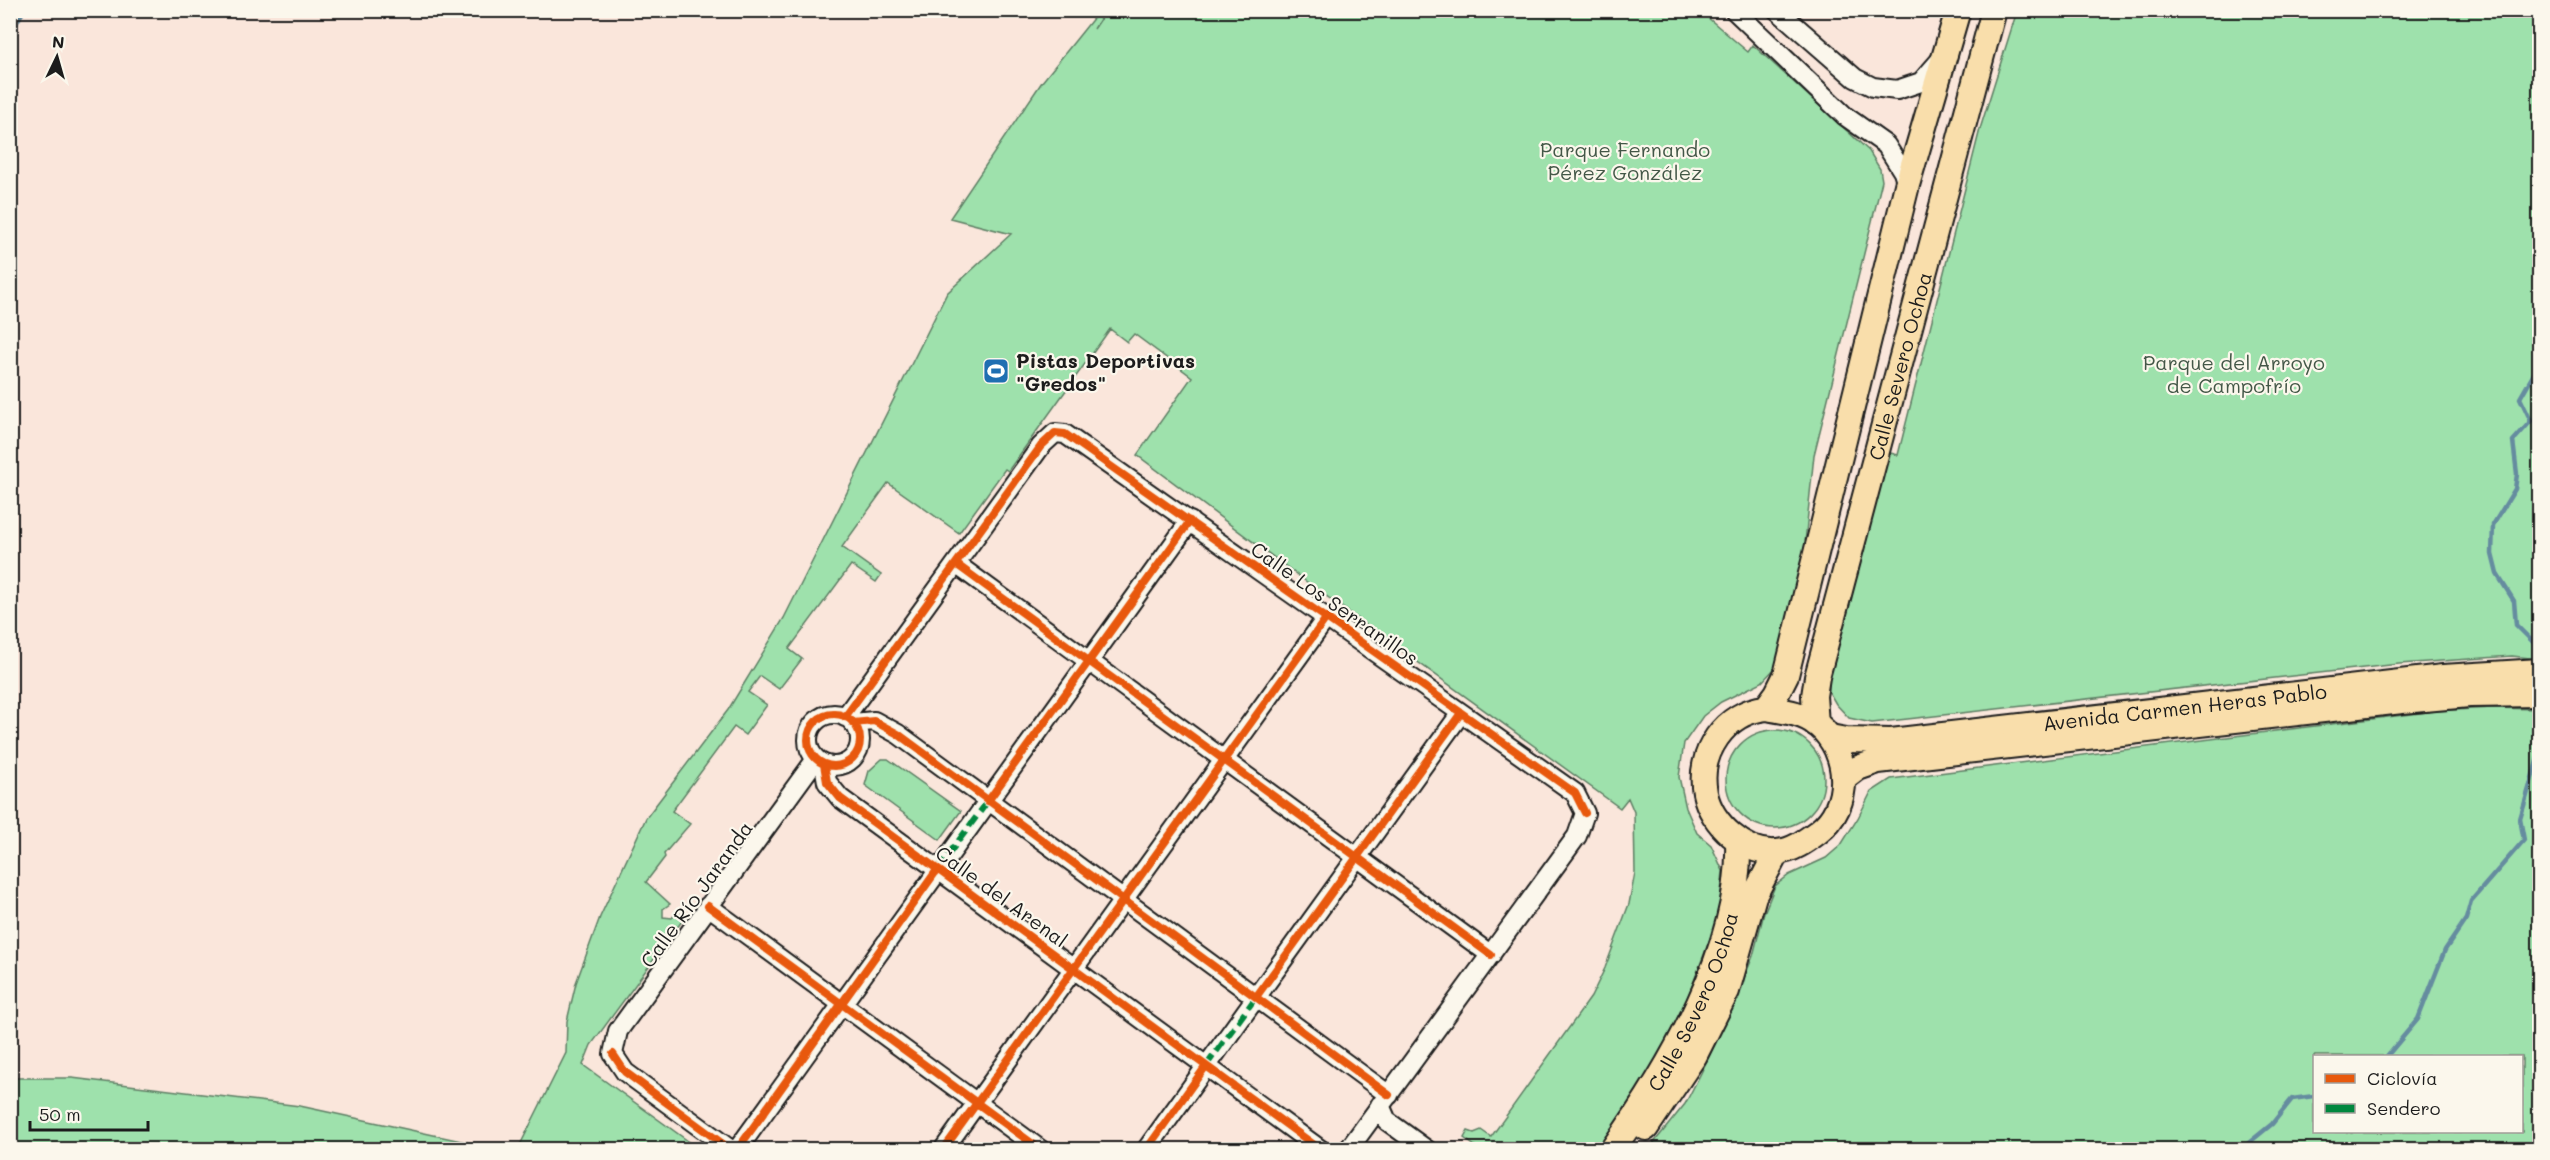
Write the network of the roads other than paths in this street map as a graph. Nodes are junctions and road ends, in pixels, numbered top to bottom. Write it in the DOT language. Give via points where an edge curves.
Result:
graph roads {
  1 [pos="1734,10"];
  2 [pos="1777,10"];
  3 [pos="1958,10"];
  4 [pos="1994,10"];
  5 [pos="1945,54"];
  6 [pos="1907,185"];
  7 [pos="1191,520"];
  8 [pos="956,564"];
  9 [pos="1327,617"];
  10 [pos="1089,661"];
  11 [pos="2540,671"];
  12 [pos="2540,694"];
  13 [pos="1766,708"];
  14 [pos="1461,712"];
  15 [pos="849,720"];
  16 [pos="1823,731"];
  17 [pos="1224,760"];
  18 [pos="820,761"];
  19 [pos="1845,778"];
  20 [pos="988,801"];
  21 [pos="1737,841"];
  22 [pos="1777,852"];
  23 [pos="1357,857"];
  24 [pos="937,870"];
  25 [pos="1123,900"];
  26 [pos="708,906"];
  27 [pos="1491,955"];
  28 [pos="1073,970"];
  29 [pos="1256,998"];
  30 [pos="842,1004"];
  31 [pos="1206,1066"];
  32 [pos="1384,1100"];
  33 [pos="977,1103"];
  34 [pos="731,1149"];
  35 [pos="737,1149"];
  36 [pos="943,1149"];
  37 [pos="1041,1149"];
  38 [pos="1146,1149"];
  39 [pos="1321,1149"];
  40 [pos="1353,1149"];
  41 [pos="1427,1149"];
  42 [pos="1612,1149"];
  43 [pos="1632,1149"];
  1 -- 6 [label="street" via="1845,116 1886,145"];
  2 -- 5 [label="street" via="1855,78 1873,87 1897,90 1921,82"];
  3 -- 5 [label="main road, Calle Severo Ochoa"];
  4 -- 16 [label="main road, Calle Severo Ochoa" via="1817,677 1814,696"];
  5 -- 6 [label="main road, Calle Severo Ochoa"];
  6 -- 13 [label="main road, Calle Severo Ochoa" via="1786,675"];
  7 -- 8 [label="street, Calle Los Serranillos" via="1079,442 1055,433 1041,446"];
  7 -- 9 [label="street, Calle Los Serranillos"];
  7 -- 10 [label="street"];
  8 -- 10 [label="street"];
  8 -- 15 [label="street"];
  9 -- 14 [label="street, Calle Los Serranillos"];
  9 -- 17 [label="street"];
  10 -- 17 [label="street"];
  10 -- 20 [label="street"];
  11 -- 16 [label="main road, Avenida Carmen Heras Pablo" via="2443,677 1891,741 1845,740"];
  12 -- 19 [label="main road, Avenida Carmen Heras Pablo" via="2413,700 1878,761"];
  13 -- 16 [label="main road" via="1800,715"];
  13 -- 21 [label="main road" via="1737,717 1721,731 1704,767 1705,794 1713,815"];
  14 -- 23 [label="street"];
  14 -- 27 [label="street, Calle Los Serranillos" via="1575,793 1585,813 1577,836"];
  15 -- 18 [label="street" via="859,731 855,755 834,766"];
  15 -- 18 [label="street" via="828,715 813,725 808,742"];
  15 -- 20 [label="street" via="884,725"];
  16 -- 19 [label="main road" via="1840,759"];
  17 -- 23 [label="street"];
  17 -- 25 [label="street"];
  18 -- 24 [label="street, Calle del Arenal" via="827,782 840,798"];
  18 -- 26 [label="street, Calle Río Jaranda"];
  19 -- 22 [label="main road" via="1841,801 1822,829 1803,843"];
  20 -- 24 [label="street"];
  20 -- 25 [label="street"];
  21 -- 22 [label="main road"];
  21 -- 42 [label="main road, Calle Severo Ochoa" via="1736,889 1708,980 1677,1046"];
  22 -- 43 [label="main road, Calle Severo Ochoa" via="1754,896 1727,992 1695,1054"];
  23 -- 27 [label="street"];
  23 -- 29 [label="street"];
  24 -- 28 [label="street, Calle del Arenal"];
  24 -- 30 [label="street"];
  25 -- 28 [label="street"];
  25 -- 29 [label="street"];
  26 -- 30 [label="street"];
  26 -- 34 [label="street, Calle Río Jaranda" via="618,1031 612,1054 625,1072"];
  27 -- 32 [label="street"];
  28 -- 31 [label="street, Calle del Arenal"];
  28 -- 33 [label="street"];
  29 -- 31 [label="street"];
  29 -- 32 [label="street"];
  30 -- 33 [label="street"];
  30 -- 35 [label="street"];
  31 -- 38 [label="street"];
  31 -- 39 [label="street, Calle del Arenal"];
  32 -- 40 [label="street"];
  32 -- 41 [label="street" via="1387,1121"];
  33 -- 36 [label="street"];
  33 -- 37 [label="street"];
}
